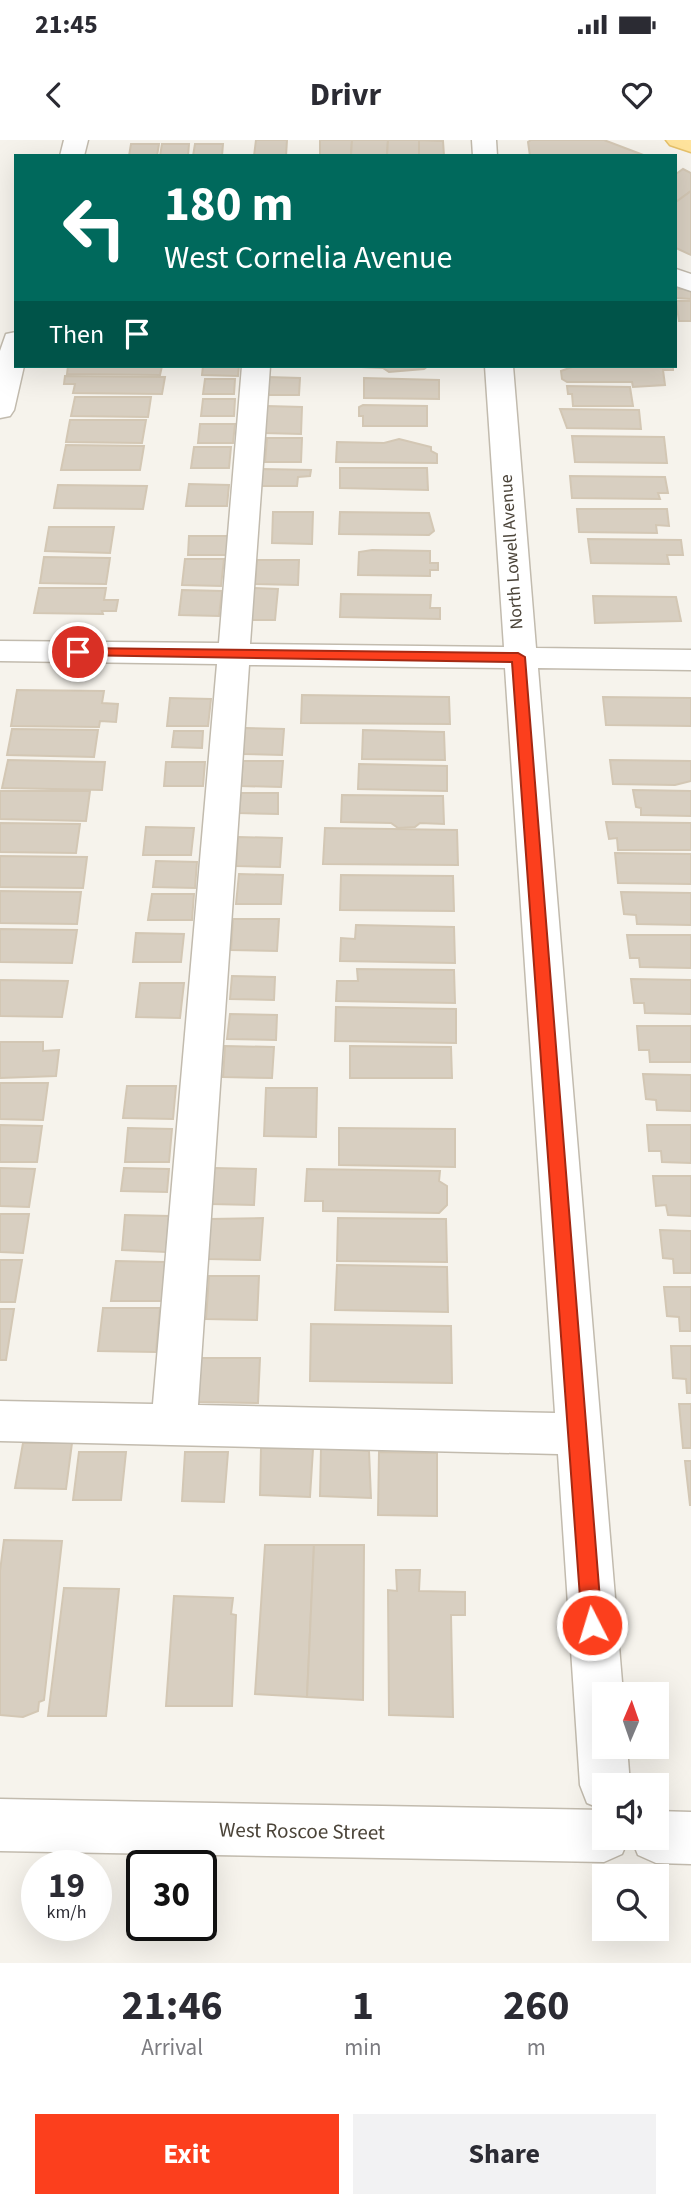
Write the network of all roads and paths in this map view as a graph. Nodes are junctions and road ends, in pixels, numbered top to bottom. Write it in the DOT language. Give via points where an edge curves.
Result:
graph roads {
  1 [pos="678,140"];
  2 [pos="691,145"];
  3 [pos="14,349"];
  4 [pos="256,368"];
  5 [pos="499,368"];
  6 [pos="0,410"];
  7 [pos="0,651"];
  8 [pos="235,654"];
  9 [pos="518,657"];
  10 [pos="691,660"];
  11 [pos="0,1421"];
  12 [pos="174,1425"];
  13 [pos="577,1434"];
  14 [pos="604,1773"];
  15 [pos="0,1825"];
  16 [pos="592,1836"];
  17 [pos="669,1838"];
  18 [pos="691,1838"];
  1 -- 2 [label="main road"];
  3 -- 6 [label="street"];
  4 -- 8 [label="street"];
  5 -- 9 [label="street, North Lowell Avenue"];
  7 -- 8 [label="street"];
  8 -- 9 [label="street"];
  8 -- 12 [label="street"];
  9 -- 10 [label="street"];
  9 -- 13 [label="street, North Lowell Avenue"];
  11 -- 12 [label="street"];
  12 -- 13 [label="street"];
  13 -- 14 [label="street, North Lowell Avenue"];
  15 -- 16 [label="street, West Roscoe Street"];
  17 -- 18 [label="street"];
}
